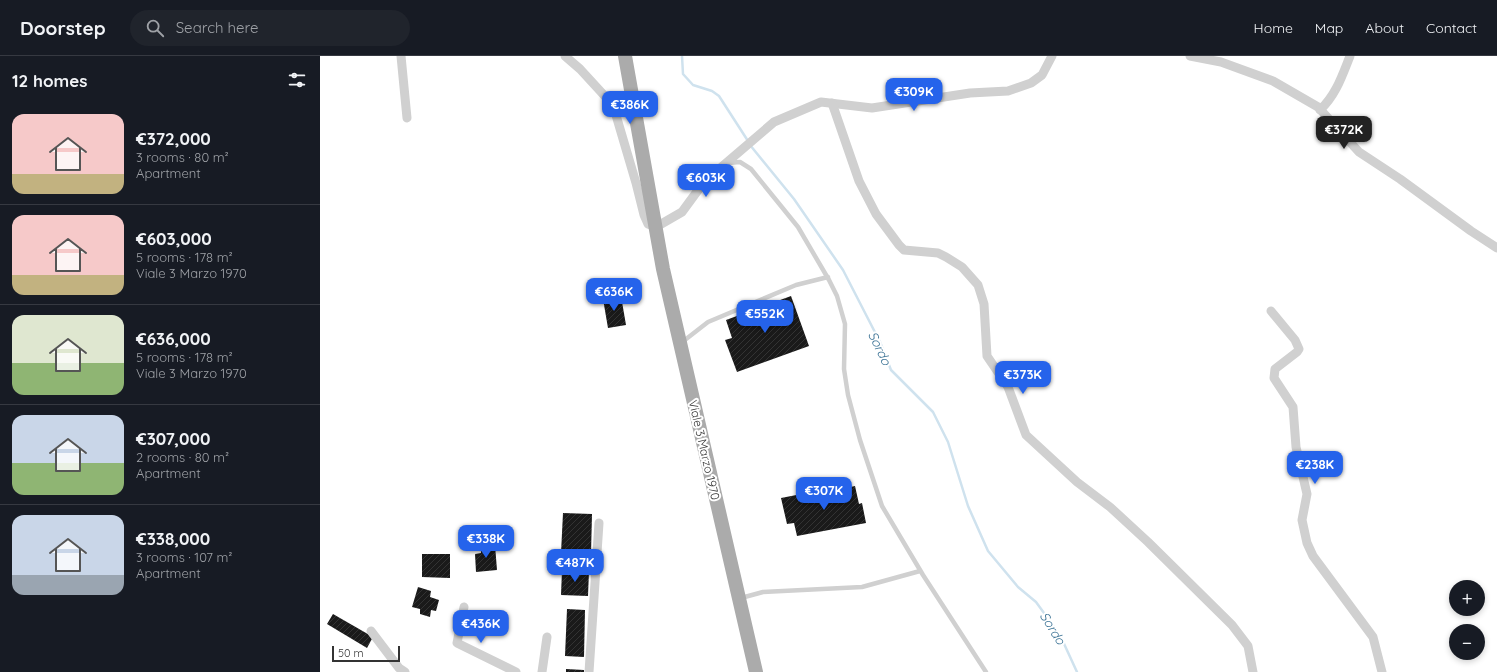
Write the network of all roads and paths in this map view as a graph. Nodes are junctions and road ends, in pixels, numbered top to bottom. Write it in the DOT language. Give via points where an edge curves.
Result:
graph roads {
  1 [pos="401,56"];
  2 [pos="565,56"];
  3 [pos="625,56"];
  4 [pos="1052,56"];
  5 [pos="1190,56"];
  6 [pos="1350,56"];
  7 [pos="832,103"];
  8 [pos="1320,110"];
  9 [pos="407,118"];
  10 [pos="726,163"];
  11 [pos="656,227"];
  12 [pos="1497,248"];
  13 [pos="828,277"];
  14 [pos="1272,311"];
  15 [pos="680,344"];
  16 [pos="599,524"];
  17 [pos="920,571"];
  18 [pos="739,599"];
  19 [pos="464,607"];
  20 [pos="371,631"];
  21 [pos="547,637"];
  22 [pos="405,672"];
  23 [pos="516,672"];
  24 [pos="542,672"];
  25 [pos="589,672"];
  26 [pos="756,672"];
  27 [pos="986,672"];
  28 [pos="1253,672"];
  29 [pos="1382,672"];
  1 -- 9 [label="street"];
  2 -- 11 [label="street" via="613,105 644,215 648,224"];
  3 -- 11 [label="main road, Viale 3 Marzo 1970"];
  4 -- 7 [label="street" via="1042,75 1031,83 1008,91 970,93 872,108"];
  5 -- 8 [label="street" via="1221,62 1273,81"];
  6 -- 8 [label="street" via="1330,100"];
  7 -- 10 [label="street" via="821,102 774,122"];
  7 -- 28 [label="street" via="859,181 876,214 898,245 904,250 946,256 962,267 978,285 984,304 987,356 1008,387 1026,435 1148,542 1232,625 1248,646"];
  8 -- 12 [label="street" via="1359,152"];
  10 -- 11 [label="street" via="704,182 682,212"];
  10 -- 13 [label="lane" via="740,162 751,169 798,228"];
  11 -- 15 [label="main road, Viale 3 Marzo 1970" via="662,269"];
  13 -- 15 [label="lane" via="796,285 708,322"];
  13 -- 17 [label="lane" via="837,296 845,324 844,369 860,440 882,506"];
  14 -- 29 [label="street" via="1299,349 1273,373 1293,407 1296,446 1306,494 1303,532 1313,556 1373,637"];
  15 -- 18 [label="main road, Viale 3 Marzo 1970"];
  16 -- 25 [label="street"];
  17 -- 18 [label="lane" via="862,587 763,592"];
  17 -- 27 [label="lane"];
  18 -- 26 [label="main road, Viale 3 Marzo 1970"];
  19 -- 23 [label="street" via="457,644"];
  20 -- 22 [label="street" via="399,668"];
  21 -- 24 [label="street"];
}
